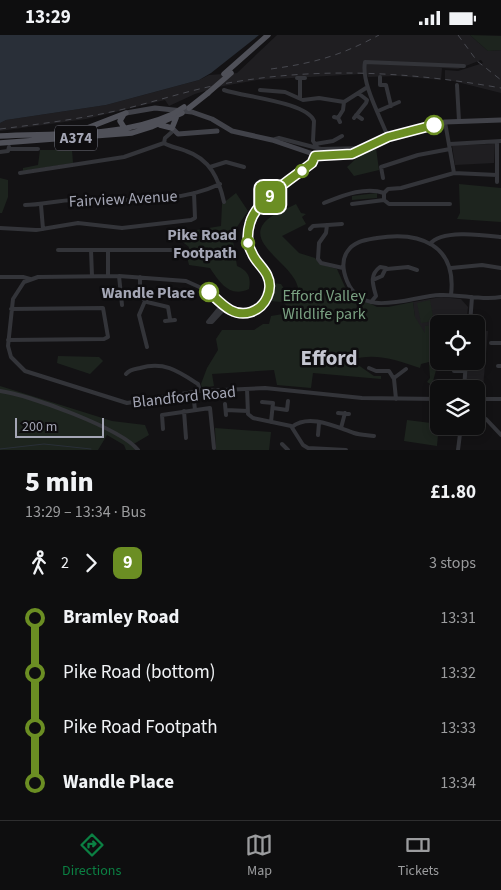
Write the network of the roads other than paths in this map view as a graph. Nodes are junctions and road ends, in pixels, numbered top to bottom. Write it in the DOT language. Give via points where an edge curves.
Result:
graph roads {
  1 [pos="268,35"];
  2 [pos="272,35"];
  3 [pos="464,65"];
  4 [pos="227,73"];
  5 [pos="380,77"];
  6 [pos="301,78"];
  7 [pos="264,85"];
  8 [pos="386,85"];
  9 [pos="394,85"];
  10 [pos="457,85"];
  11 [pos="366,88"];
  12 [pos="224,91"];
  13 [pos="358,93"];
  14 [pos="300,98"];
  15 [pos="344,102"];
  16 [pos="400,103"];
  17 [pos="391,106"];
  18 [pos="184,110"];
  19 [pos="378,111"];
  20 [pos="126,113"];
  21 [pos="337,119"];
  22 [pos="362,119"];
  23 [pos="501,119"];
  24 [pos="460,121"];
  25 [pos="445,122"];
  26 [pos="151,127"];
  27 [pos="217,128"];
  28 [pos="125,129"];
  29 [pos="172,130"];
  30 [pos="48,133"];
  31 [pos="0,136"];
  32 [pos="342,136"];
  33 [pos="388,137"];
  34 [pos="272,140"];
  35 [pos="499,141"];
  36 [pos="0,143"];
  37 [pos="164,143"];
  38 [pos="9,146"];
  39 [pos="316,146"];
  40 [pos="450,147"];
  41 [pos="367,148"];
  42 [pos="38,149"];
  43 [pos="0,152"];
  44 [pos="315,156"];
  45 [pos="210,167"];
  46 [pos="244,167"];
  47 [pos="20,173"];
  48 [pos="454,173"];
  49 [pos="497,175"];
  50 [pos="383,178"];
  51 [pos="497,182"];
  52 [pos="220,184"];
  53 [pos="194,193"];
  54 [pos="384,193"];
  55 [pos="384,200"];
  56 [pos="224,202"];
  57 [pos="324,203"];
  58 [pos="352,204"];
  59 [pos="450,204"];
  60 [pos="25,205"];
  61 [pos="41,205"];
  62 [pos="342,224"];
  63 [pos="326,225"];
  64 [pos="0,228"];
  65 [pos="43,229"];
  66 [pos="310,229"];
  67 [pos="501,237"];
  68 [pos="430,243"];
  69 [pos="58,250"];
  70 [pos="91,250"];
  71 [pos="108,250"];
  72 [pos="172,250"];
  73 [pos="501,267"];
  74 [pos="343,268"];
  75 [pos="451,268"];
  76 [pos="387,269"];
  77 [pos="417,271"];
  78 [pos="92,276"];
  79 [pos="108,276"];
  80 [pos="120,276"];
  81 [pos="0,277"];
  82 [pos="140,277"];
  83 [pos="30,279"];
  84 [pos="373,280"];
  85 [pos="452,295"];
  86 [pos="376,296"];
  87 [pos="472,297"];
  88 [pos="501,297"];
  89 [pos="145,301"];
  90 [pos="371,302"];
  91 [pos="379,304"];
  92 [pos="122,305"];
  93 [pos="224,306"];
  94 [pos="11,309"];
  95 [pos="471,315"];
  96 [pos="175,320"];
  97 [pos="500,337"];
  98 [pos="8,341"];
  99 [pos="490,343"];
  100 [pos="501,343"];
  101 [pos="147,347"];
  102 [pos="369,368"];
  103 [pos="406,369"];
  104 [pos="454,371"];
  105 [pos="465,371"];
  106 [pos="126,373"];
  107 [pos="394,378"];
  108 [pos="464,380"];
  109 [pos="247,389"];
  110 [pos="0,391"];
  111 [pos="200,391"];
  112 [pos="194,392"];
  113 [pos="396,399"];
  114 [pos="430,399"];
  115 [pos="485,399"];
  116 [pos="501,399"];
  117 [pos="288,401"];
  118 [pos="262,402"];
  119 [pos="225,404"];
  120 [pos="273,408"];
  121 [pos="196,410"];
  122 [pos="184,411"];
  123 [pos="248,411"];
  124 [pos="338,413"];
  125 [pos="486,419"];
  126 [pos="271,422"];
  127 [pos="319,423"];
  128 [pos="292,427"];
  129 [pos="341,428"];
  130 [pos="164,429"];
  131 [pos="500,433"];
  132 [pos="318,435"];
  133 [pos="460,435"];
  134 [pos="374,436"];
  135 [pos="186,438"];
  136 [pos="282,444"];
  137 [pos="214,448"];
  138 [pos="304,448"];
  139 [pos="329,449"];
  140 [pos="138,450"];
  141 [pos="288,450"];
  142 [pos="346,450"];
  143 [pos="458,450"];
  1 -- 4 [label="main road, A374"];
  2 -- 4 [label="main road, A374"];
  3 -- 11 [label="street" via="367,61 364,63"];
  4 -- 18 [label="main road, A374, bridge"];
  5 -- 8 [label="street" via="380,85"];
  6 -- 14 [label="street"];
  7 -- 14 [label="street" via="262,90 280,91"];
  8 -- 9 [label="street"];
  8 -- 17 [label="street"];
  10 -- 24 [label="street"];
  11 -- 13 [label="street"];
  11 -- 19 [label="street"];
  12 -- 39 [label="street" via="308,113 314,121 313,141"];
  13 -- 15 [label="street"];
  13 -- 22 [label="street" via="367,100 355,117"];
  14 -- 15 [label="street"];
  15 -- 21 [label="street"];
  16 -- 17 [label="street"];
  17 -- 19 [label="street"];
  18 -- 26 [label="main road, A374"];
  18 -- 28 [label="main road, A374, bridge" via="150,124"];
  18 -- 29 [label="main road" via="173,122"];
  19 -- 33 [label="street"];
  20 -- 27 [label="main road" via="165,108 209,118"];
  20 -- 28 [label="main road" via="120,121"];
  20 -- 30 [label="main road" via="83,130"];
  23 -- 24 [label="main road"];
  24 -- 25 [label="main road"];
  25 -- 33 [label="main road"];
  25 -- 40 [label="street"];
  26 -- 29 [label="main road" via="164,125"];
  26 -- 38 [label="main road, A374" via="120,135"];
  27 -- 29 [label="main road" via="180,134"];
  27 -- 34 [label="main road"];
  28 -- 30 [label="main road, A374"];
  29 -- 37 [label="street"];
  30 -- 31 [label="main road, A374"];
  32 -- 39 [label="street"];
  33 -- 41 [label="main road"];
  34 -- 39 [label="street" via="278,138"];
  34 -- 44 [label="main road"];
  35 -- 40 [label="street"];
  35 -- 49 [label="street"];
  36 -- 38 [label="main road, A374"];
  37 -- 45 [label="street" via="191,152"];
  37 -- 47 [label="street" via="124,157"];
  38 -- 42 [label="street"];
  38 -- 43 [label="street"];
  39 -- 41 [label="street" via="330,150"];
  40 -- 48 [label="street"];
  40 -- 50 [label="street" via="381,167"];
  41 -- 44 [label="main road" via="348,155"];
  44 -- 93 [label="street" via="312,163 258,207 250,223 251,251 269,279 270,290 266,300 248,313 233,312"];
  45 -- 46 [label="street" via="226,162"];
  45 -- 52 [label="street"];
  48 -- 49 [label="street"];
  48 -- 54 [label="street" via="388,189"];
  49 -- 51 [label="street"];
  52 -- 53 [label="street, Fairview Avenue"];
  52 -- 56 [label="street"];
  53 -- 61 [label="street, Fairview Avenue"];
  53 -- 65 [label="street" via="196,218 191,220 117,228 78,223"];
  54 -- 55 [label="street"];
  54 -- 57 [label="street" via="357,193"];
  55 -- 58 [label="street"];
  55 -- 59 [label="street" via="389,203"];
  60 -- 61 [label="street, Fairview Avenue"];
  61 -- 65 [label="street"];
  62 -- 63 [label="street"];
  63 -- 66 [label="street"];
  63 -- 74 [label="street" via="326,233 319,243 318,259 321,263"];
  64 -- 65 [label="street"];
  67 -- 68 [label="street" via="457,235 435,238"];
  68 -- 74 [label="street" via="402,235 363,240 348,250"];
  68 -- 75 [label="street"];
  69 -- 70 [label="street"];
  70 -- 71 [label="street"];
  70 -- 78 [label="street"];
  71 -- 72 [label="street"];
  71 -- 79 [label="street"];
  73 -- 75 [label="street"];
  74 -- 90 [label="street" via="350,287"];
  75 -- 85 [label="street"];
  76 -- 77 [label="street" via="408,267"];
  76 -- 84 [label="street"];
  76 -- 84 [label="street" via="383,266 377,269"];
  78 -- 79 [label="street"];
  78 -- 83 [label="street"];
  79 -- 80 [label="street"];
  80 -- 82 [label="street"];
  80 -- 92 [label="street"];
  81 -- 83 [label="street"];
  82 -- 89 [label="street" via="139,293"];
  82 -- 93 [label="street" via="191,282 206,289"];
  83 -- 94 [label="street, Blandford Road" via="19,287"];
  84 -- 86 [label="street"];
  85 -- 87 [label="street"];
  85 -- 91 [label="street"];
  86 -- 90 [label="street"];
  86 -- 91 [label="street"];
  87 -- 88 [label="street"];
  87 -- 95 [label="street"];
  89 -- 96 [label="street" via="170,307 168,320"];
  89 -- 101 [label="street" via="139,315"];
  90 -- 91 [label="street"];
  93 -- 93 [label="street" via="212,322 208,322"];
  94 -- 98 [label="street, Blandford Road"];
  94 -- 98 [label="street" via="103,308 108,337"];
  97 -- 100 [label="street"];
  98 -- 112 [label="street, Blandford Road" via="10,357 25,371 119,402"];
  99 -- 100 [label="street"];
  102 -- 107 [label="street" via="389,371"];
  103 -- 107 [label="street"];
  104 -- 105 [label="street"];
  105 -- 108 [label="street"];
  106 -- 111 [label="street" via="149,365 166,366 198,385"];
  107 -- 113 [label="street"];
  109 -- 111 [label="street, Blandford Road"];
  109 -- 113 [label="street, Blandford Road" via="286,389"];
  109 -- 123 [label="street"];
  110 -- 140 [label="street" via="80,417 121,436"];
  111 -- 112 [label="street, Blandford Road"];
  112 -- 121 [label="street"];
  113 -- 114 [label="street, Blandford Road"];
  115 -- 116 [label="street"];
  117 -- 120 [label="street" via="287,409"];
  118 -- 120 [label="street" via="273,403"];
  119 -- 123 [label="street" via="226,412"];
  120 -- 126 [label="street"];
  121 -- 122 [label="street"];
  121 -- 137 [label="street" via="210,408"];
  122 -- 130 [label="street" via="162,415"];
  122 -- 135 [label="street"];
  123 -- 126 [label="street" via="253,418"];
  124 -- 129 [label="street" via="347,413"];
  125 -- 131 [label="street"];
  126 -- 128 [label="street"];
  127 -- 128 [label="street" via="302,422"];
  127 -- 129 [label="street"];
  127 -- 132 [label="street"];
  128 -- 138 [label="street"];
  129 -- 134 [label="street" via="355,434"];
  133 -- 143 [label="street"];
  136 -- 141 [label="street"];
  138 -- 139 [label="street"];
  139 -- 142 [label="street"];
}
